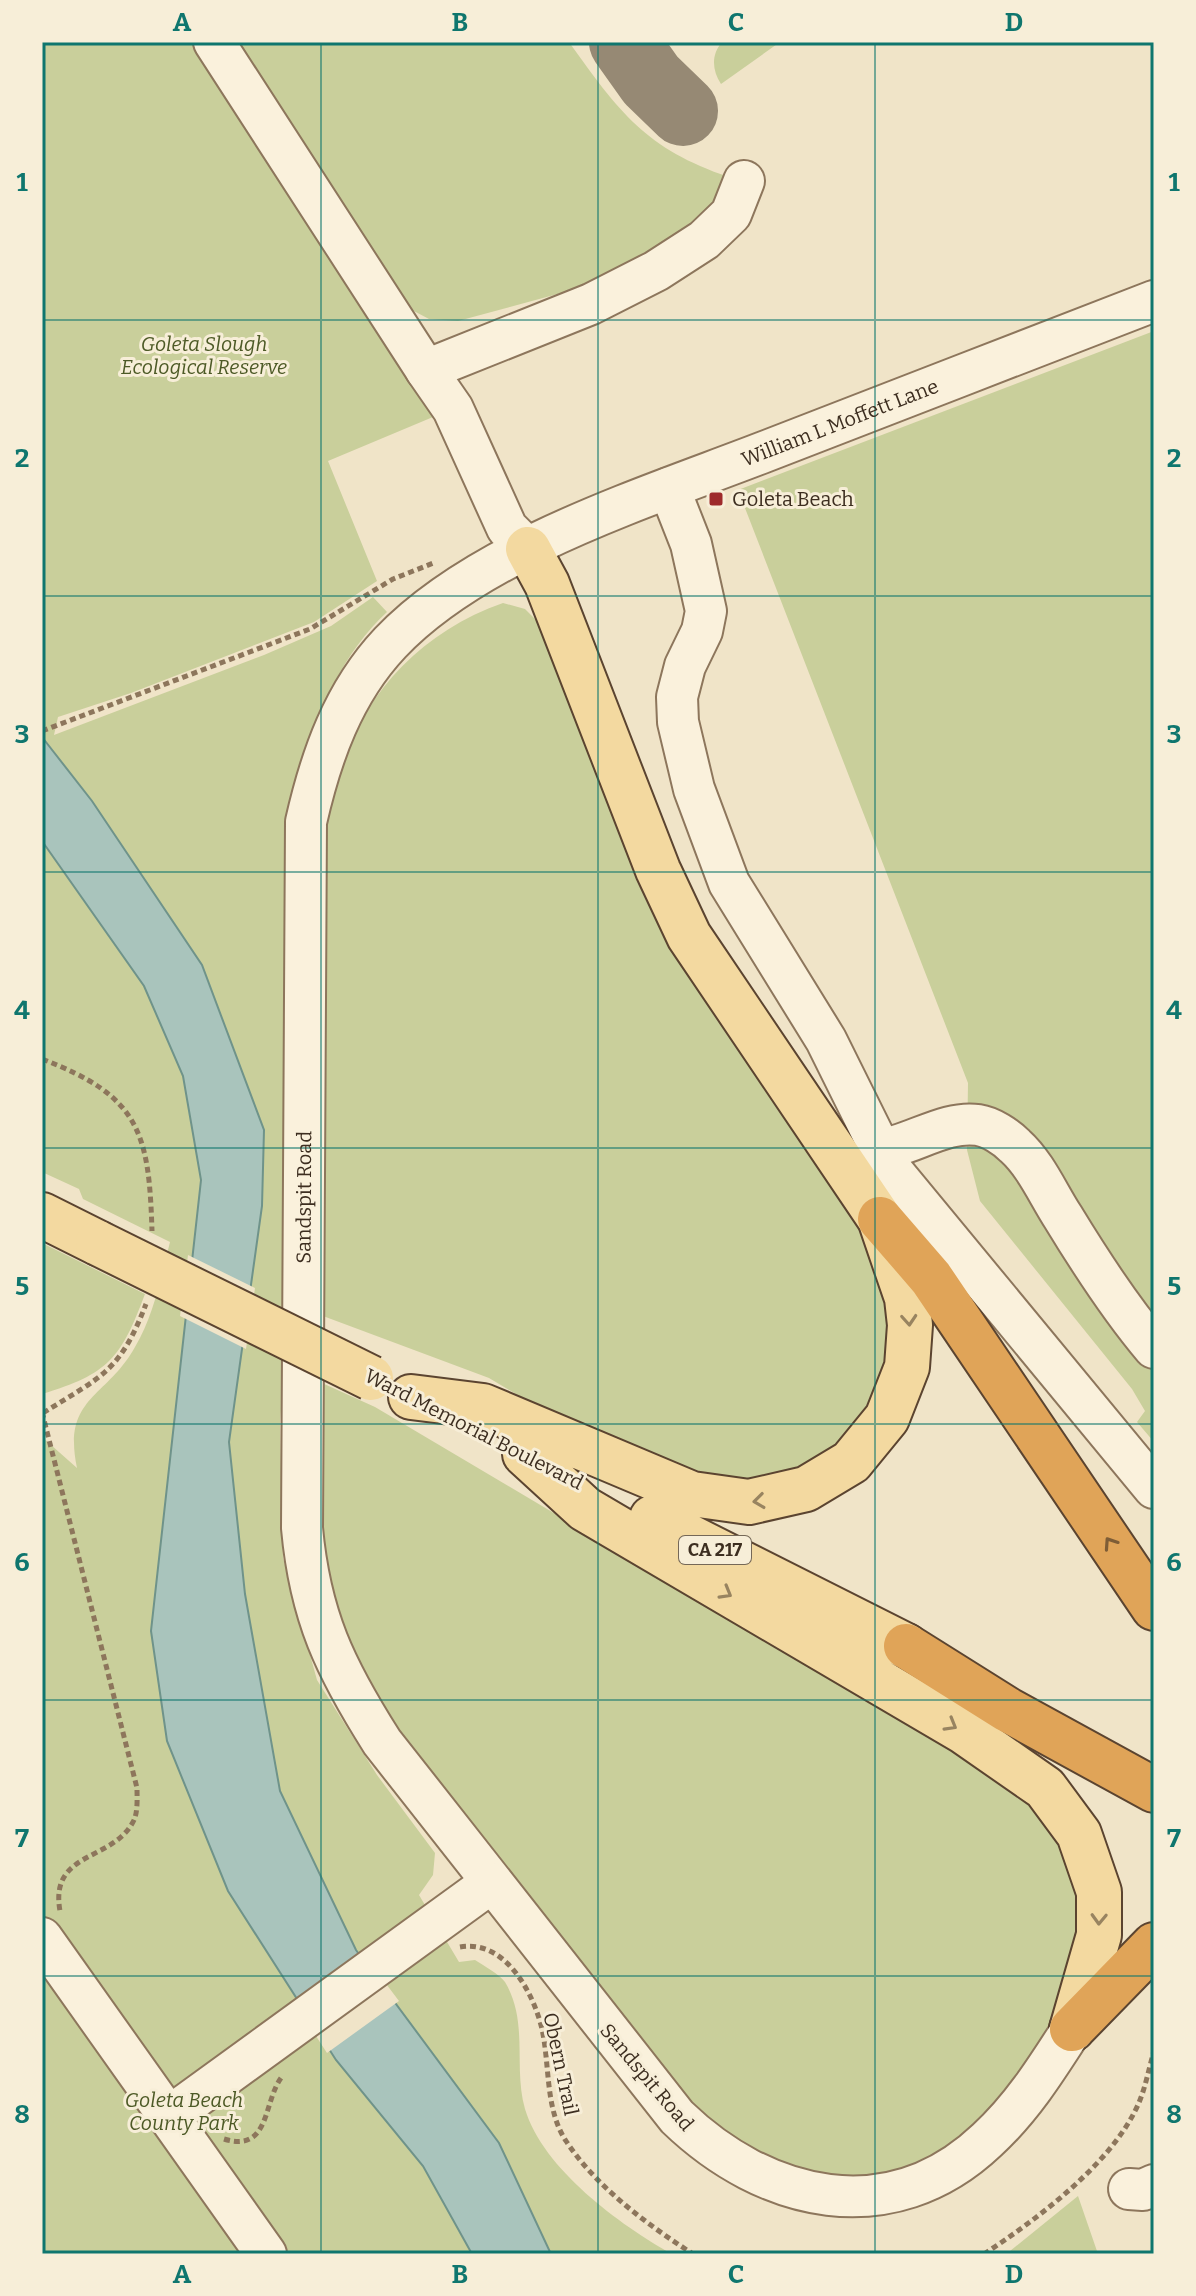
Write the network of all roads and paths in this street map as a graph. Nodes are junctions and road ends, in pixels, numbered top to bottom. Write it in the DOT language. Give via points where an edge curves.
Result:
graph roads {
  1 [pos="214,42"];
  2 [pos="744,181"];
  3 [pos="1154,301"];
  4 [pos="426,370"];
  5 [pos="669,488"];
  6 [pos="528,549"];
  7 [pos="451,558"];
  8 [pos="42,731"];
  9 [pos="878,1150"];
  10 [pos="42,1215"];
  11 [pos="880,1219"];
  12 [pos="1154,1348"];
  13 [pos="411,1397"];
  14 [pos="42,1412"];
  15 [pos="525,1454"];
  16 [pos="1154,1488"];
  17 [pos="1154,1608"];
  18 [pos="906,1646"];
  19 [pos="1154,1764"];
  20 [pos="1154,1790"];
  21 [pos="491,1883"];
  22 [pos="51,1926"];
  23 [pos="1154,1945"];
  24 [pos="474,1946"];
  25 [pos="1072,2029"];
  26 [pos="1154,2051"];
  27 [pos="278,2056"];
  28 [pos="170,2116"];
  29 [pos="222,2139"];
  30 [pos="266,2254"];
  31 [pos="693,2254"];
  32 [pos="984,2254"];
  1 -- 4 [label="street"];
  2 -- 4 [label="street" via="731,214 704,240 656,271 591,304"];
  3 -- 5 [label="street, William L Moffett Lane"];
  4 -- 6 [label="street" via="453,409 507,528"];
  5 -- 6 [label="street, William L Moffett Lane"];
  5 -- 9 [label="street" via="691,544 706,611 677,697 694,789 729,883 826,1040"];
  6 -- 11 [label="main road" via="547,584 658,870 689,936"];
  6 -- 21 [label="street, Sandspit Road" via="478,572 425,611 363,676 318,771 306,822 302,1528 307,1578 347,1687 382,1742"];
  7 -- 8 [label="path" via="393,579 310,629"];
  9 -- 12 [label="street" via="965,1124 981,1125 1006,1139 1033,1168 1100,1276"];
  9 -- 16 [label="street"];
  10 -- 13 [label="main road, Ward Memorial Boulevard / CA 217, bridge"];
  11 -- 13 [label="main road, one-way" via="907,1298 907,1367 895,1402 874,1437 838,1472 806,1489 749,1502 712,1499 671,1487 483,1406"];
  17 -- 11 [label="highway, one-way" via="931,1278"];
  13 -- 15 [label="main road, Ward Memorial Boulevard / CA 217"];
  14 -- 22 [label="path" via="137,1788 135,1818 123,1836 62,1878"];
  15 -- 18 [label="main road, Ward Memorial Boulevard / CA 217"];
  15 -- 25 [label="main road, one-way" via="585,1509 963,1731 1045,1788 1079,1834 1099,1892 1099,1935"];
  18 -- 19 [label="highway, Ward Memorial Boulevard / CA 217" via="1006,1687"];
  18 -- 20 [label="highway, Ward Memorial Boulevard / CA 217" via="1008,1710"];
  21 -- 25 [label="street, Sandspit Road" via="677,2117 737,2166 796,2190 855,2196 948,2169 986,2142 1013,2113"];
  21 -- 27 [label="street"];
  22 -- 28 [label="street"];
  23 -- 25 [label="highway"];
  24 -- 31 [label="path, Obern Trail" via="505,1960 534,2009 551,2103 566,2141 624,2202"];
  26 -- 32 [label="path" via="1136,2110 1112,2149 1032,2220"];
  27 -- 28 [label="street"];
  27 -- 29 [label="path" via="257,2134 246,2141"];
  28 -- 30 [label="street"];
}
